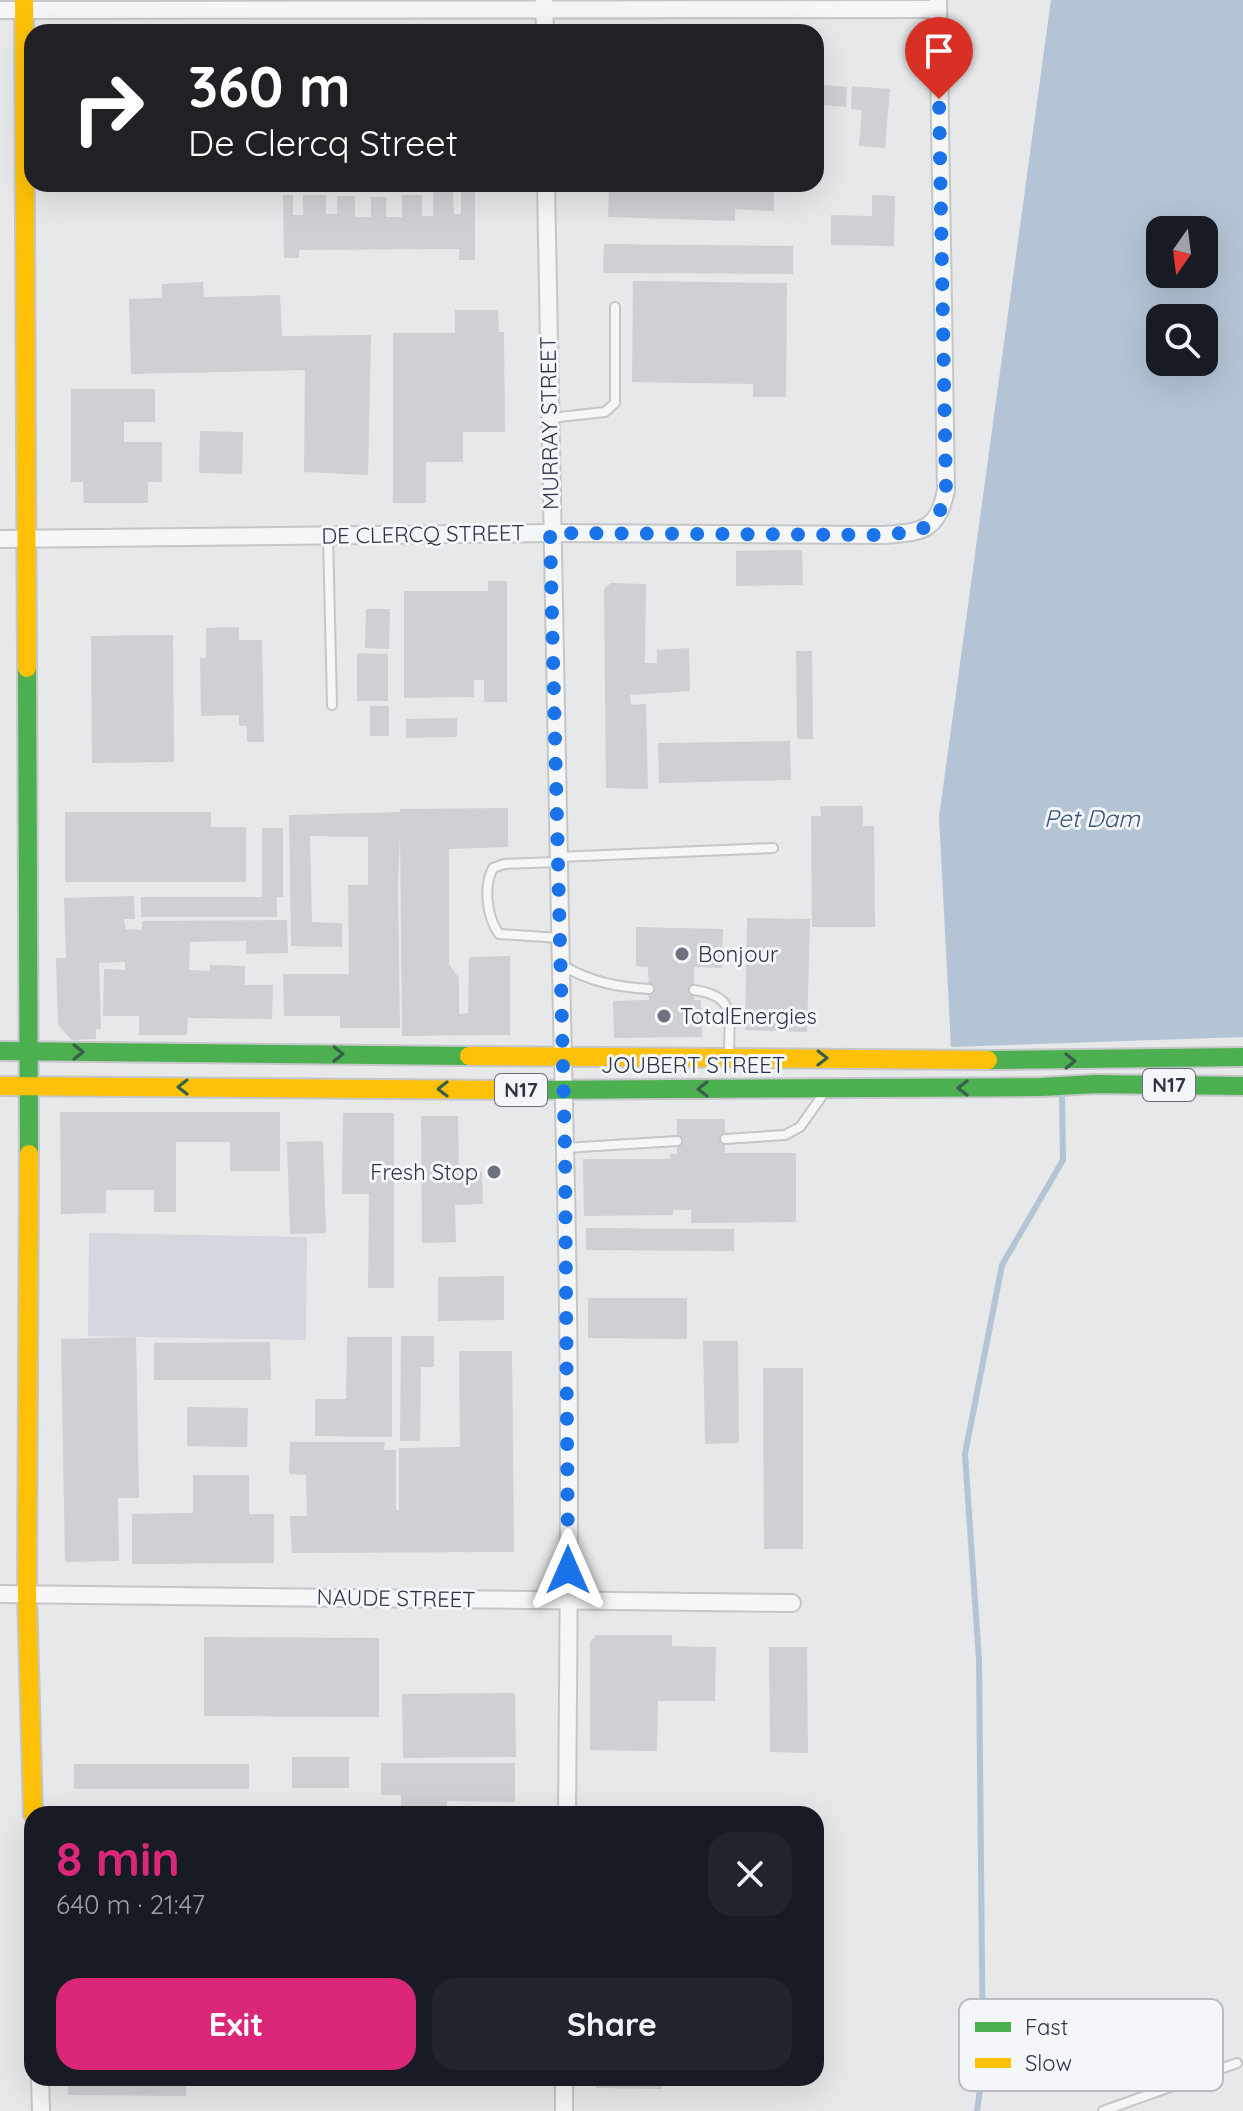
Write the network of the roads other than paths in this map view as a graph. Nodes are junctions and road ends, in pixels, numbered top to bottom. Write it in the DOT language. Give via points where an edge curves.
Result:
graph roads {
  1 [pos="544,4"];
  2 [pos="938,4"];
  3 [pos="24,5"];
  4 [pos="0,10"];
  5 [pos="545,24"];
  6 [pos="25,192"];
  7 [pos="546,192"];
  8 [pos="615,307"];
  9 [pos="549,418"];
  10 [pos="550,533"];
  11 [pos="328,535"];
  12 [pos="27,538"];
  13 [pos="0,539"];
  14 [pos="332,705"];
  15 [pos="773,848"];
  16 [pos="558,859"];
  17 [pos="560,938"];
  18 [pos="561,964"];
  19 [pos="649,989"];
  20 [pos="694,990"];
  21 [pos="0,1051"];
  22 [pos="27,1051"];
  23 [pos="563,1055"];
  24 [pos="729,1057"];
  25 [pos="1243,1057"];
  26 [pos="0,1086"];
  27 [pos="29,1086"];
  28 [pos="1243,1086"];
  29 [pos="827,1088"];
  30 [pos="563,1090"];
  31 [pos="725,1139"];
  32 [pos="677,1141"];
  33 [pos="565,1148"];
  34 [pos="0,1594"];
  35 [pos="27,1594"];
  36 [pos="568,1600"];
  37 [pos="792,1603"];
  38 [pos="33,1806"];
  39 [pos="567,1806"];
  40 [pos="1237,2063"];
  41 [pos="1223,2068"];
  42 [pos="40,2086"];
  43 [pos="564,2086"];
  44 [pos="1159,2091"];
  45 [pos="41,2111"];
  46 [pos="564,2111"];
  47 [pos="1103,2111"];
  1 -- 2 [label="street"];
  1 -- 3 [label="street"];
  1 -- 5 [label="street"];
  2 -- 10 [label="street, DE CLERCQ STREET" via="946,490 938,517 919,531 883,535"];
  3 -- 4 [label="street"];
  6 -- 12 [label="main road"];
  7 -- 9 [label="street, MURRAY STREET"];
  8 -- 9 [label="lane" via="612,409"];
  9 -- 10 [label="street, MURRAY STREET"];
  10 -- 11 [label="street, DE CLERCQ STREET"];
  10 -- 16 [label="street, MURRAY STREET"];
  11 -- 12 [label="street, DE CLERCQ STREET"];
  11 -- 14 [label="lane"];
  12 -- 13 [label="street, DE CLERCQ STREET"];
  12 -- 22 [label="main road"];
  15 -- 16 [label="lane"];
  16 -- 17 [label="street, MURRAY STREET"];
  16 -- 17 [label="lane" via="493,868 488,891 491,923 499,934"];
  17 -- 18 [label="street, MURRAY STREET"];
  18 -- 19 [label="lane" via="595,981"];
  18 -- 23 [label="street, MURRAY STREET"];
  20 -- 24 [label="lane" via="712,992 729,1007"];
  21 -- 22 [label="main road, JOUBERT STREET / N17"];
  22 -- 23 [label="main road, JOUBERT STREET / N17, one-way"];
  22 -- 27 [label="main road"];
  23 -- 24 [label="main road, JOUBERT STREET / N17"];
  23 -- 30 [label="street, MURRAY STREET"];
  24 -- 25 [label="main road, JOUBERT STREET / N17, one-way"];
  26 -- 27 [label="main road, JOUBERT STREET / N17"];
  30 -- 27 [label="main road, JOUBERT STREET / N17, one-way"];
  27 -- 35 [label="main road"];
  28 -- 29 [label="main road, JOUBERT STREET / N17, one-way"];
  29 -- 30 [label="main road, JOUBERT STREET / N17, one-way"];
  29 -- 31 [label="lane" via="800,1127 785,1135"];
  30 -- 33 [label="street, MURRAY STREET"];
  32 -- 33 [label="lane"];
  33 -- 36 [label="street, MURRAY STREET"];
  34 -- 35 [label="street, NAUDE STREET"];
  35 -- 36 [label="street, NAUDE STREET"];
  35 -- 38 [label="main road"];
  36 -- 37 [label="street, NAUDE STREET"];
  36 -- 39 [label="street, MURRAY STREET"];
  40 -- 41 [label="lane"];
  42 -- 45 [label="street"];
  43 -- 46 [label="street"];
  44 -- 47 [label="lane"];
}
